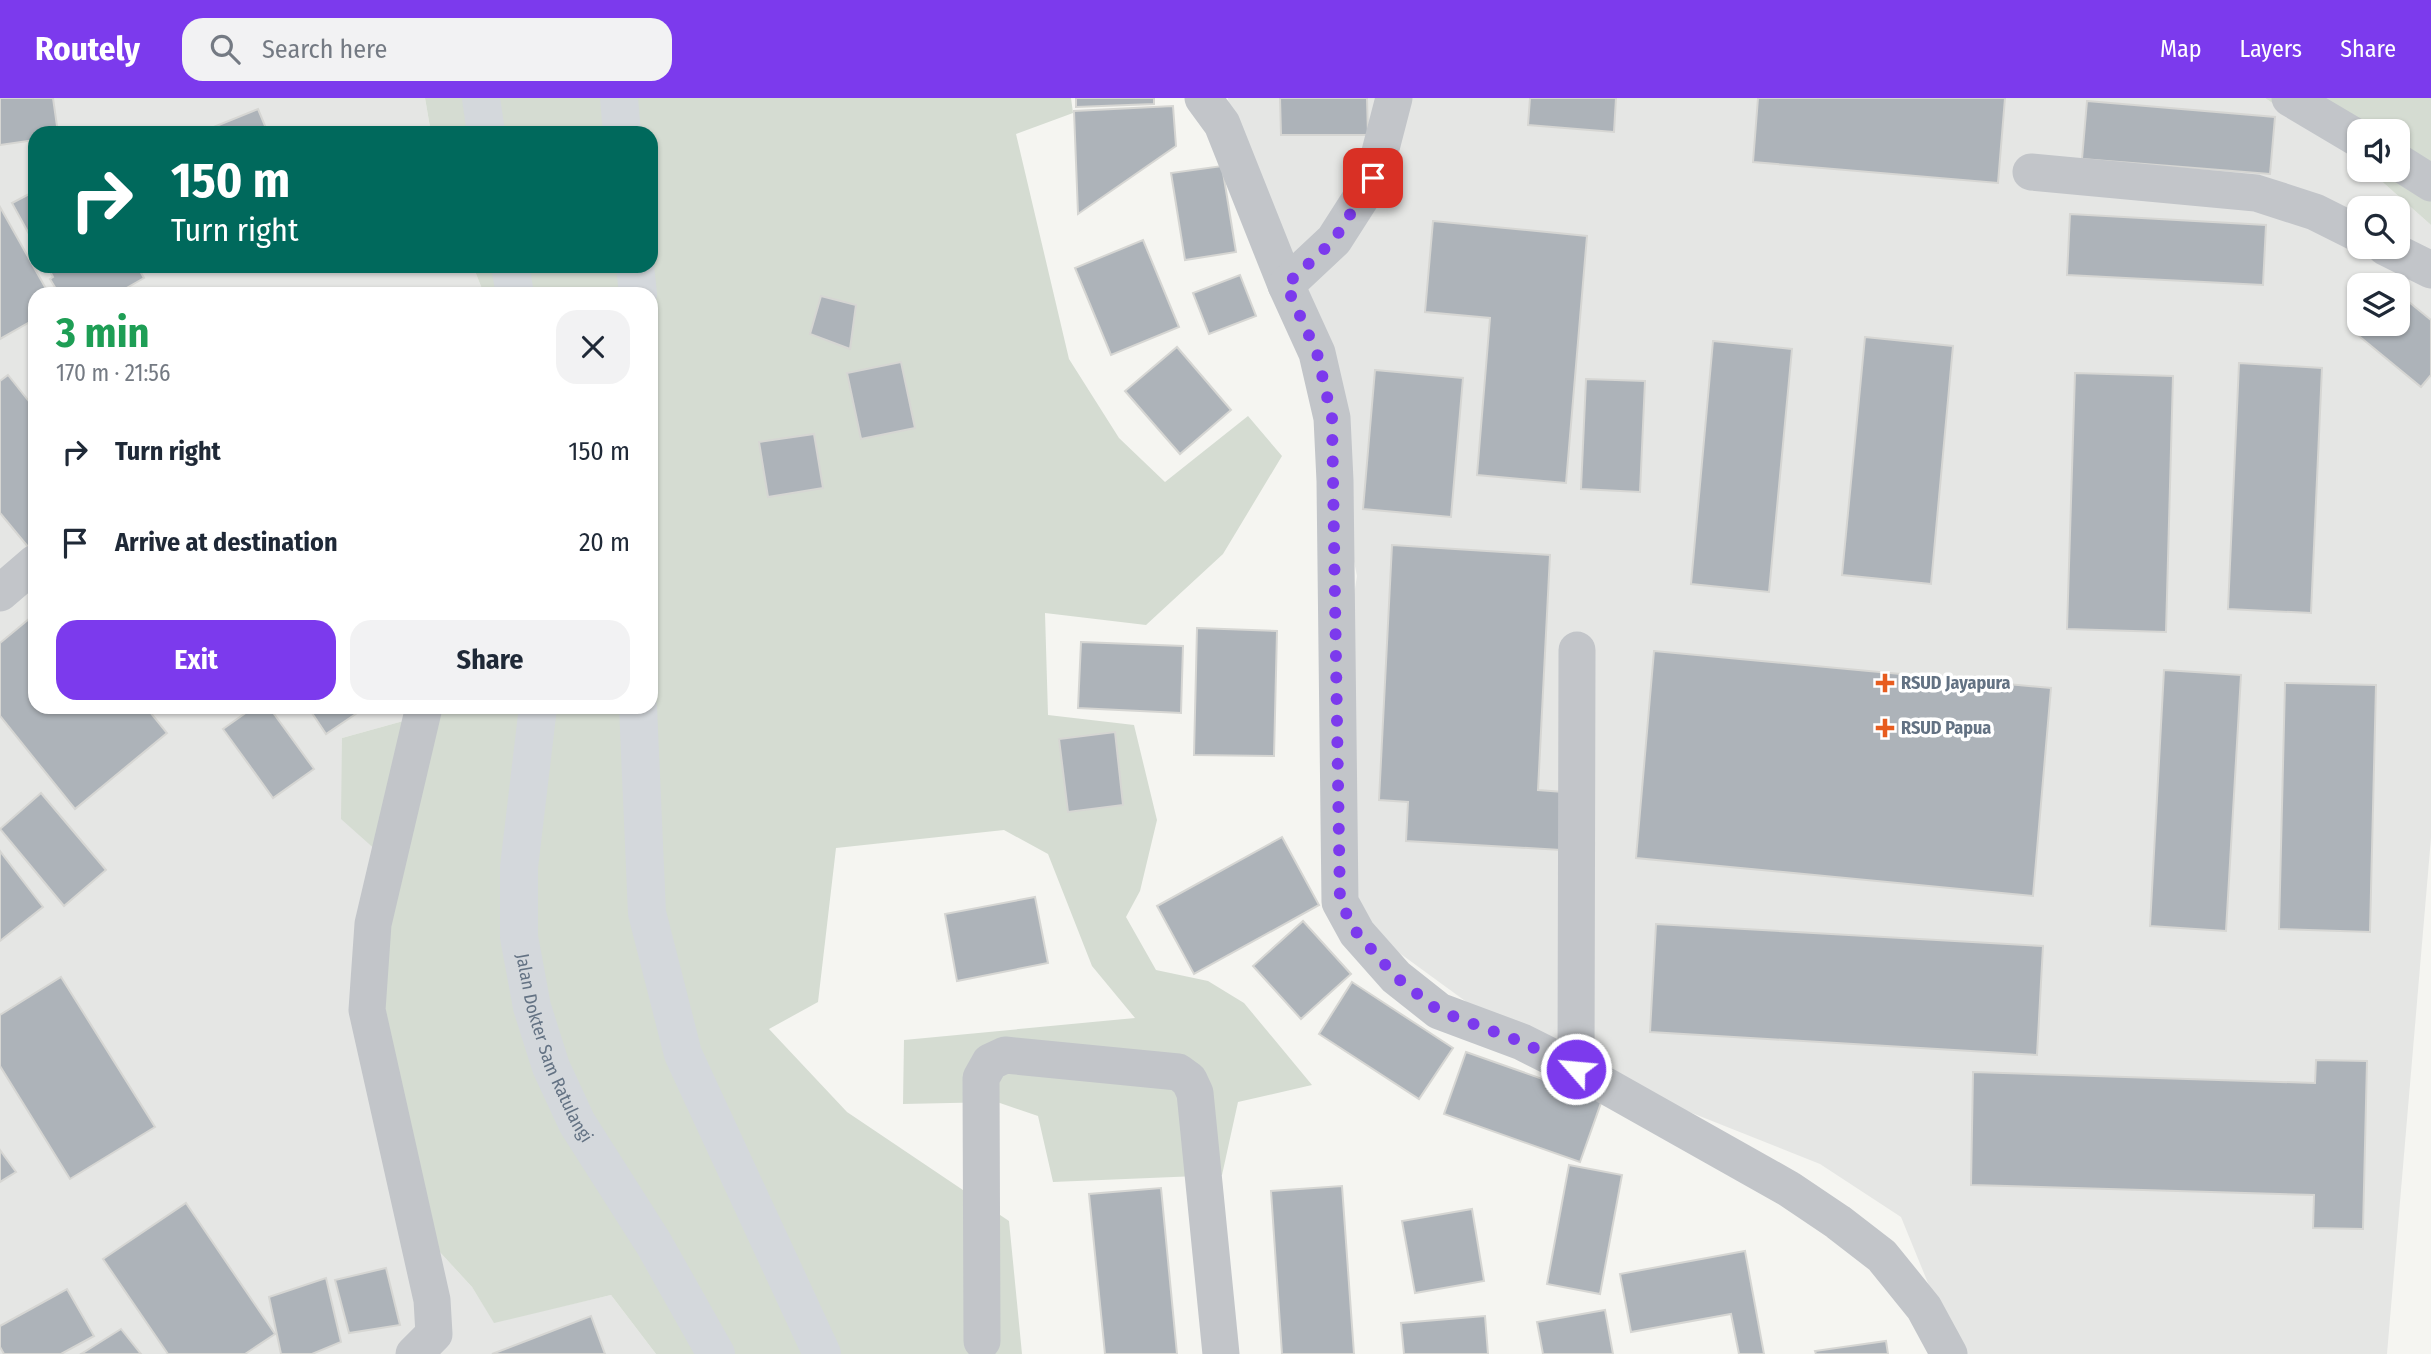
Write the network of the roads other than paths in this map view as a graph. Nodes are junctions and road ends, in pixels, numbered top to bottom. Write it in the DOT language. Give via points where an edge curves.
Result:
graph roads {
  1 [pos="481,98"];
  2 [pos="619,98"];
  3 [pos="1203,98"];
  4 [pos="1394,98"];
  5 [pos="2290,98"];
  6 [pos="485,126"];
  7 [pos="621,126"];
  8 [pos="2347,132"];
  9 [pos="2410,170"];
  10 [pos="2031,172"];
  11 [pos="2431,183"];
  12 [pos="2347,228"];
  13 [pos="2409,259"];
  14 [pos="2431,270"];
  15 [pos="1286,285"];
  16 [pos="1577,650"];
  17 [pos="422,714"];
  18 [pos="537,714"];
  19 [pos="638,714"];
  20 [pos="1576,1069"];
  21 [pos="982,1341"];
  22 [pos="414,1354"];
  23 [pos="716,1354"];
  24 [pos="822,1354"];
  25 [pos="1221,1354"];
  26 [pos="1949,1354"];
  1 -- 6 [label="main road"];
  2 -- 7 [label="main road"];
  3 -- 15 [label="street" via="1222,124"];
  4 -- 15 [label="street" via="1373,178 1334,240"];
  5 -- 8 [label="street"];
  9 -- 11 [label="street"];
  10 -- 12 [label="street" via="2256,193"];
  13 -- 14 [label="street"];
  15 -- 20 [label="street" via="1317,353 1332,418 1340,902 1357,933 1396,977 1439,1011 1522,1042"];
  16 -- 20 [label="street"];
  17 -- 22 [label="street" via="373,924 368,1010 432,1300 434,1334"];
  18 -- 23 [label="main road, Jalan Dokter Sam Ratulangi" via="519,867 519,937 532,1007 551,1067 577,1123 654,1244"];
  19 -- 24 [label="main road" via="647,913 683,1054"];
  20 -- 26 [label="street" via="1789,1189 1882,1256 1924,1308"];
  21 -- 25 [label="street" via="981,1077 990,1062 1005,1055 1178,1072 1188,1080 1195,1093"];
}
